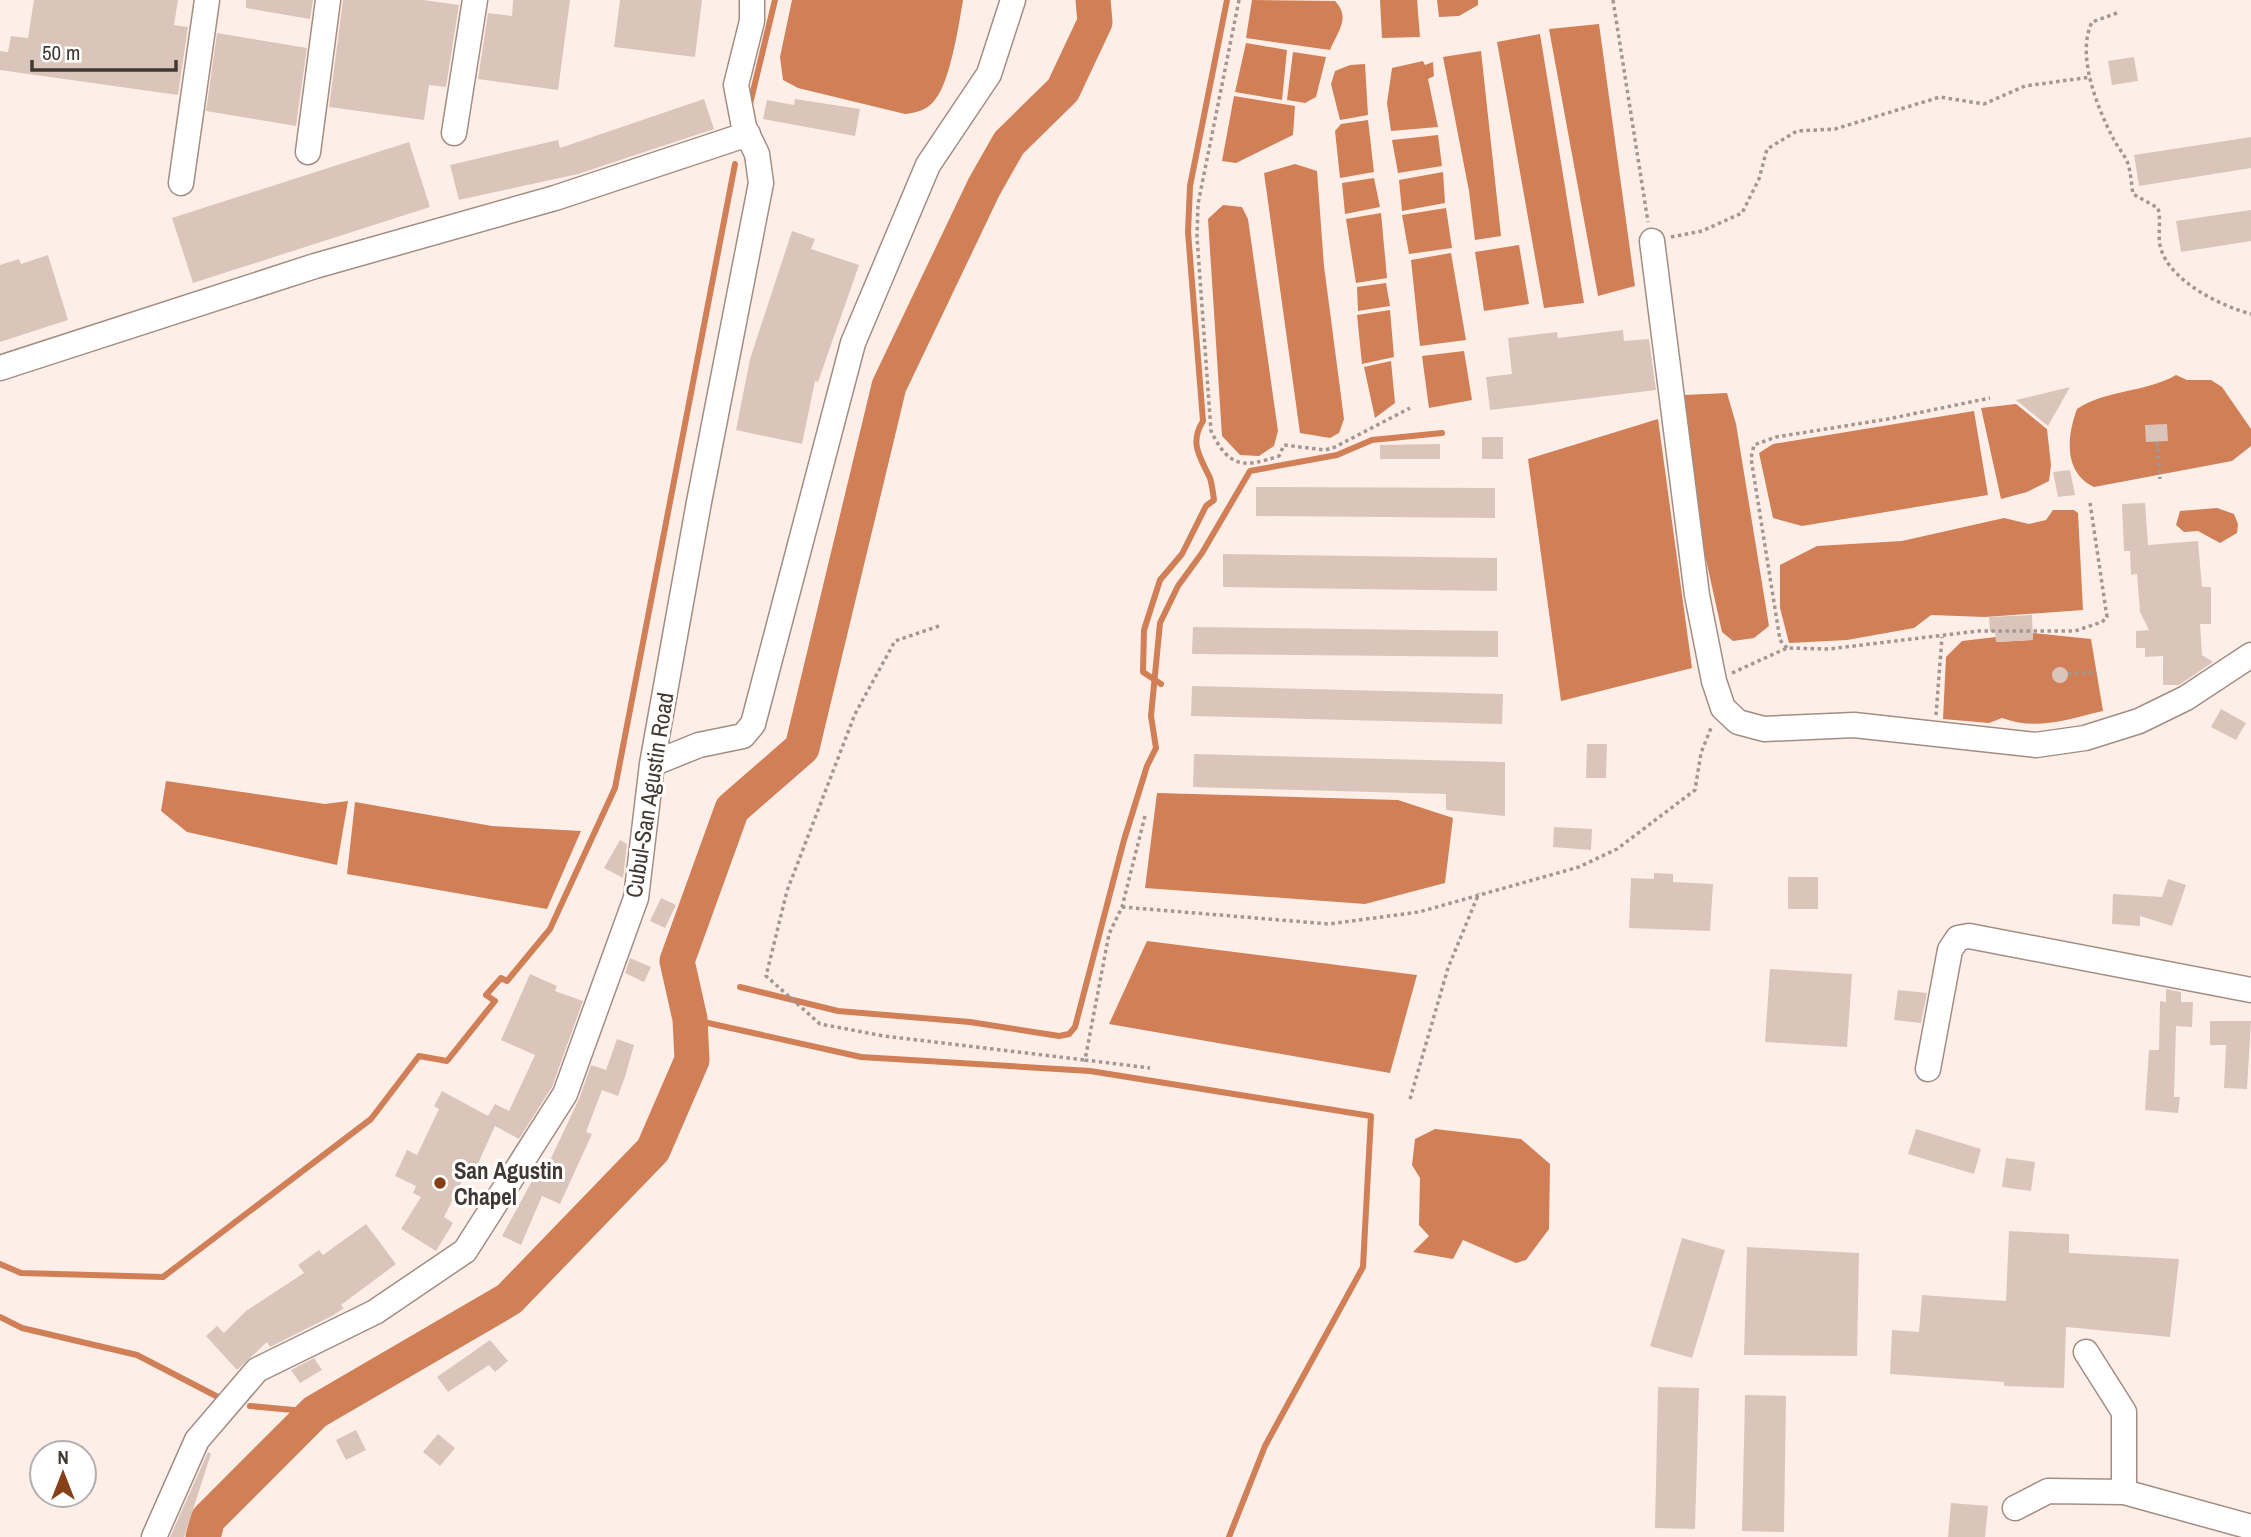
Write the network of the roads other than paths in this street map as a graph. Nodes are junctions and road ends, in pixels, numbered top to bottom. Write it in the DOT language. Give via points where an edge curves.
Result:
graph roads {
  1 [pos="207,0"];
  2 [pos="328,0"];
  3 [pos="475,0"];
  4 [pos="752,0"];
  5 [pos="1013,0"];
  6 [pos="454,133"];
  7 [pos="748,134"];
  8 [pos="308,152"];
  9 [pos="181,183"];
  10 [pos="1652,240"];
  11 [pos="0,368"];
  12 [pos="2251,655"];
  13 [pos="652,764"];
  14 [pos="2251,990"];
  15 [pos="1928,1069"];
  16 [pos="2086,1352"];
  17 [pos="2124,1492"];
  18 [pos="2015,1508"];
  19 [pos="2251,1527"];
  20 [pos="154,1537"];
  1 -- 9 [label="street"];
  2 -- 8 [label="street"];
  3 -- 6 [label="street"];
  4 -- 7 [label="street, Cubul-San Agustin Road" via="752,21 736,85"];
  5 -- 13 [label="street" via="989,74 928,165 853,344 754,724 743,736 699,745"];
  7 -- 11 [label="street"];
  7 -- 13 [label="street, Cubul-San Agustin Road" via="757,154 761,183"];
  10 -- 12 [label="street" via="1697,595 1714,681 1723,708 1738,722 1764,729 1854,725 2036,745 2085,738 2139,721 2175,704"];
  13 -- 20 [label="street, Cubul-San Agustin Road" via="636,898 570,1081 481,1229 465,1251 376,1312 257,1370 198,1440"];
  14 -- 15 [label="street" via="1982,938 1958,938 1950,950"];
  16 -- 17 [label="street" via="2124,1412"];
  17 -- 18 [label="street" via="2048,1491"];
  17 -- 19 [label="street"];
}
